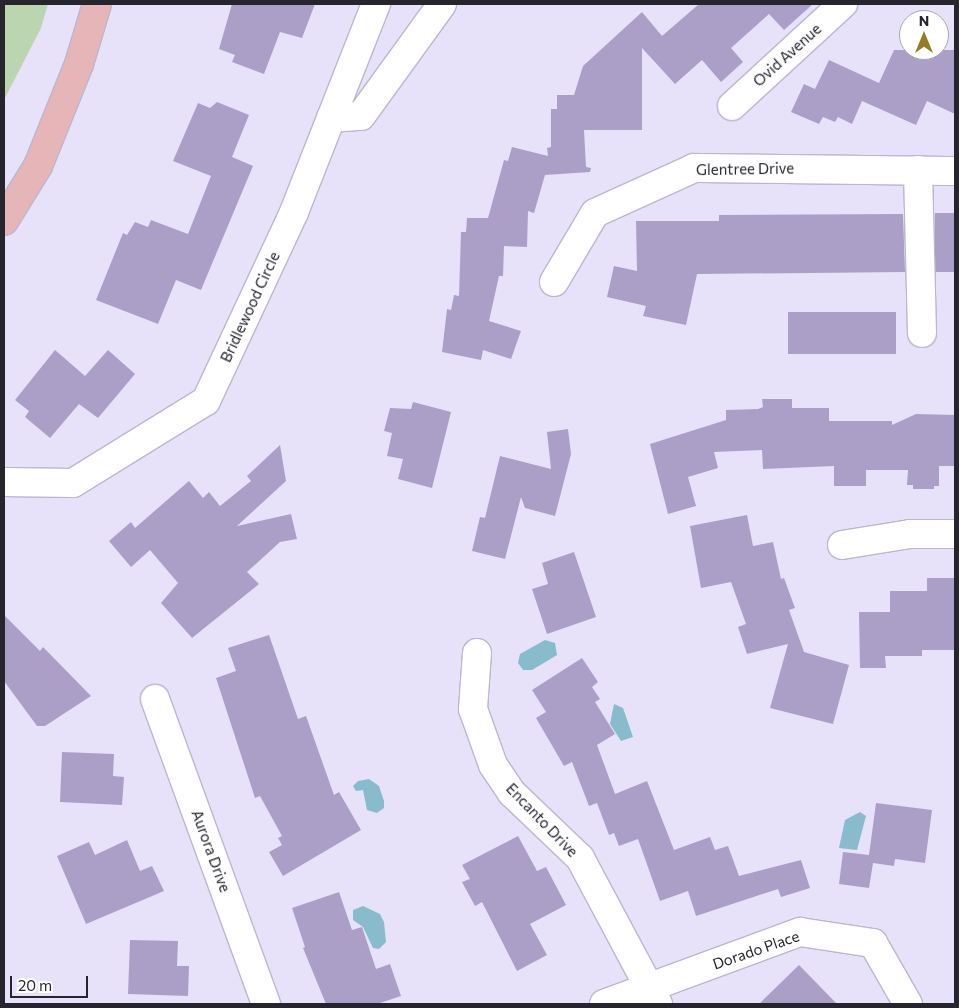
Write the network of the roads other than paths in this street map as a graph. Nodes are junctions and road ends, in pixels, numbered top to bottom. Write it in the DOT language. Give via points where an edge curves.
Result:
graph roads {
  1 [pos="97,4"];
  2 [pos="376,4"];
  3 [pos="442,4"];
  4 [pos="843,4"];
  5 [pos="732,106"];
  6 [pos="331,118"];
  7 [pos="918,170"];
  8 [pos="955,171"];
  9 [pos="4,221"];
  10 [pos="554,282"];
  11 [pos="922,333"];
  12 [pos="4,482"];
  13 [pos="955,534"];
  14 [pos="842,545"];
  15 [pos="477,653"];
  16 [pos="156,699"];
  17 [pos="655,996"];
  18 [pos="266,1004"];
  19 [pos="604,1004"];
  20 [pos="908,1004"];
  1 -- 9 [label="main road" via="79,64 38,166"];
  2 -- 6 [label="street, Bridlewood Circle"];
  3 -- 6 [label="street" via="361,116"];
  4 -- 5 [label="street, Ovid Avenue"];
  6 -- 12 [label="street, Bridlewood Circle" via="294,212 206,401 73,483"];
  7 -- 8 [label="street, Glentree Drive"];
  7 -- 10 [label="street, Glentree Drive" via="694,168 595,213"];
  7 -- 11 [label="street"];
  13 -- 14 [label="street" via="910,534"];
  15 -- 17 [label="street, Encanto Drive" via="472,709 493,765 512,793 580,858"];
  16 -- 18 [label="street, Aurora Drive"];
  17 -- 19 [label="street, Dorado Place"];
  17 -- 20 [label="street, Dorado Place" via="800,932 873,943"];
}
